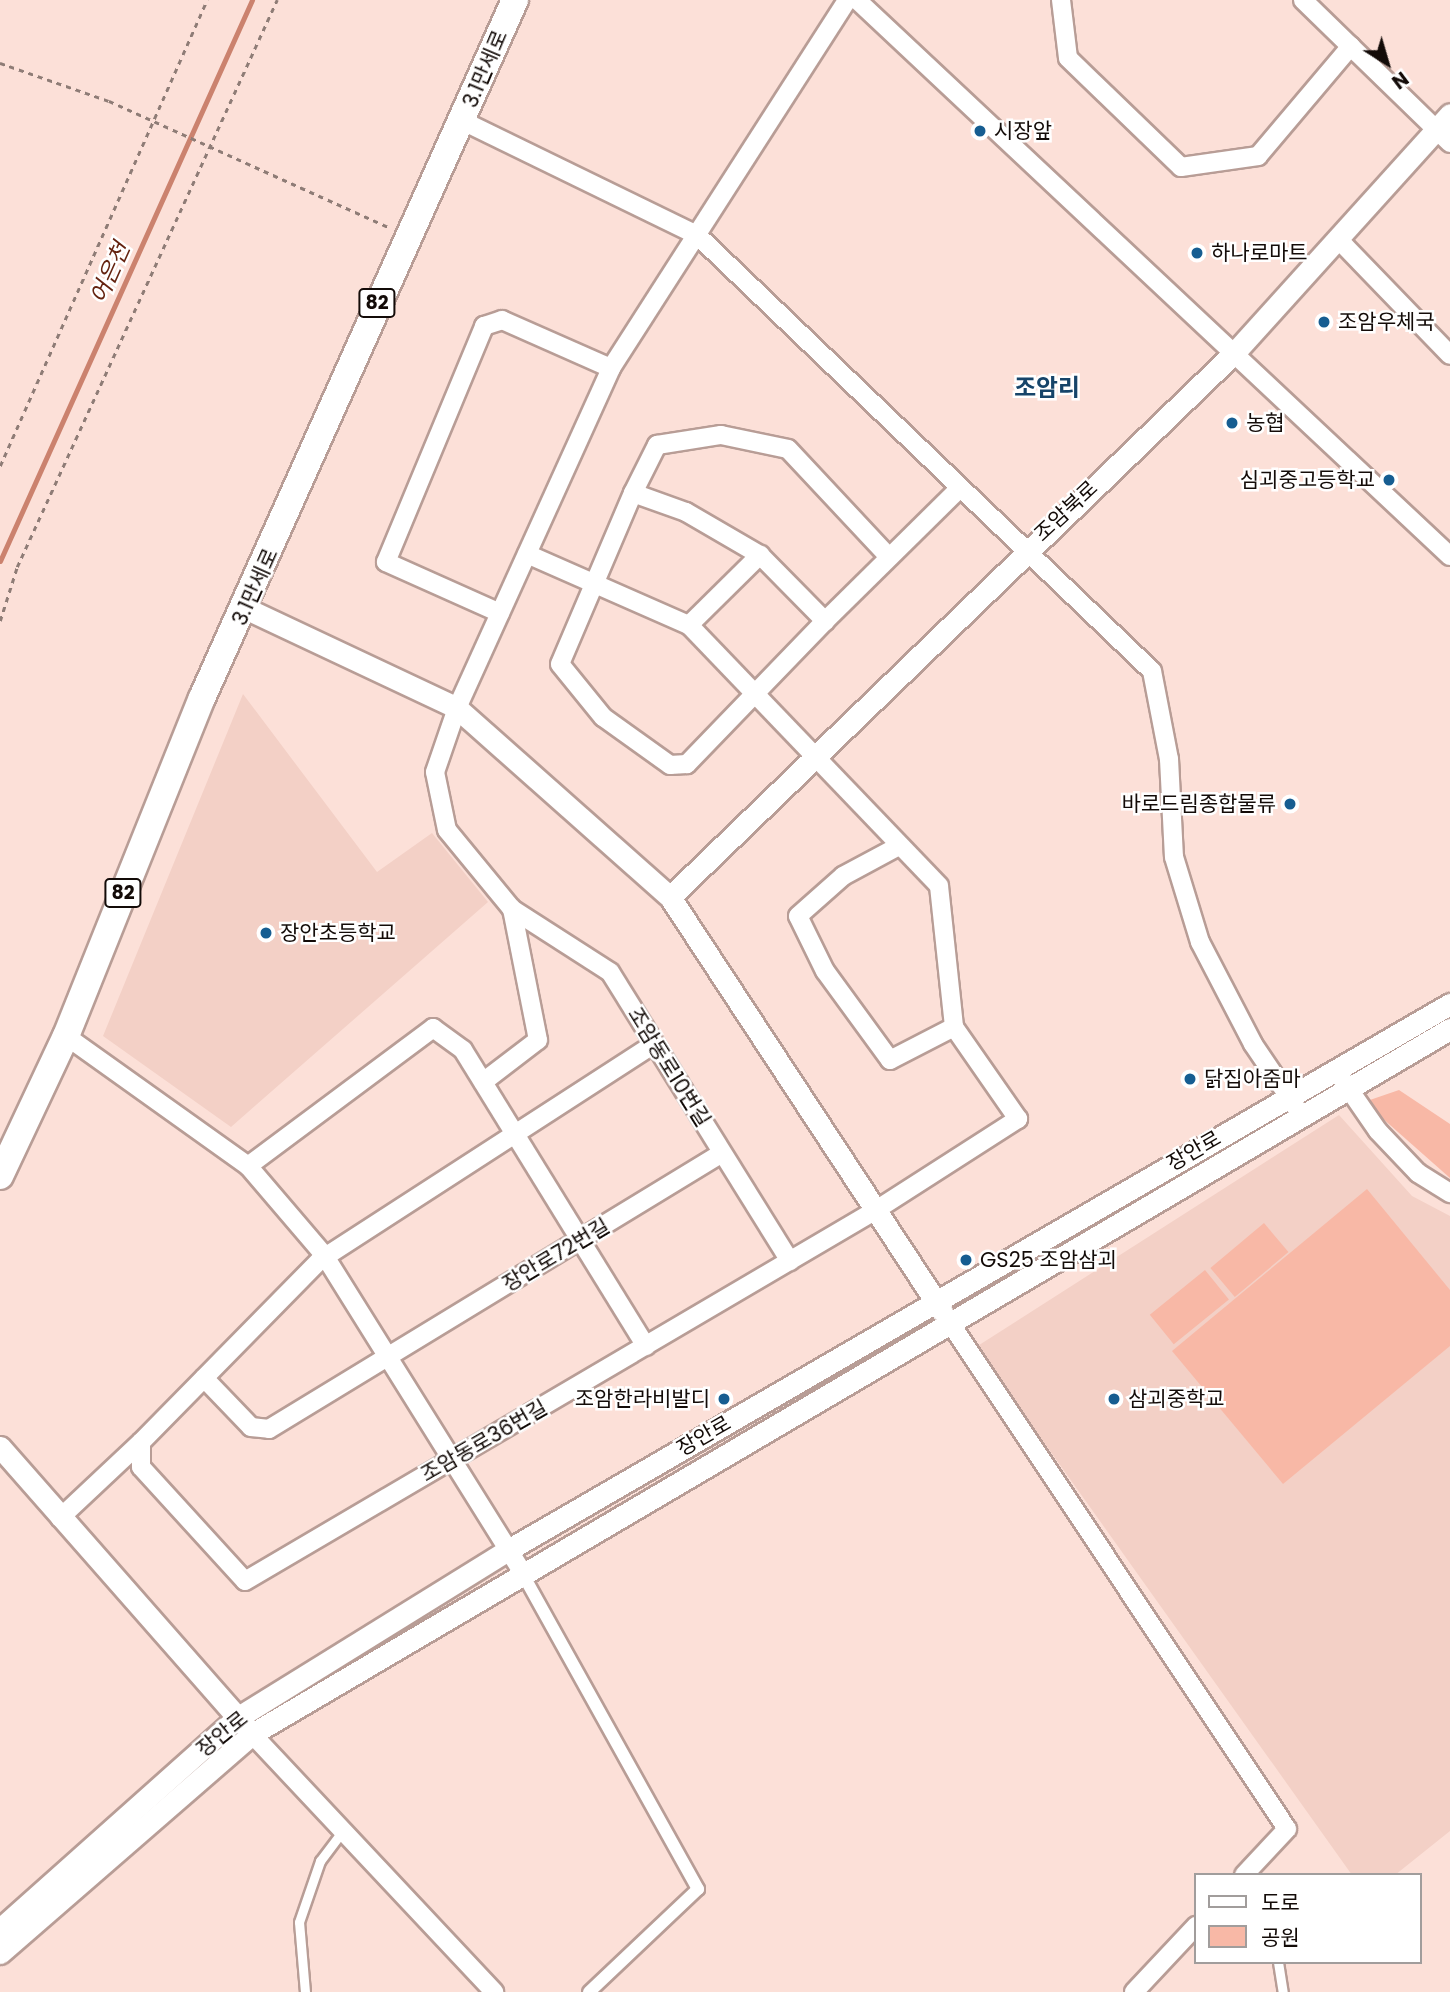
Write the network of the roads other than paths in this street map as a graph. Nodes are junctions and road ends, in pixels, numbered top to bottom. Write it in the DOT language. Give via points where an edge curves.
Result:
graph roads {
  1 [pos="515,0"];
  2 [pos="847,0"];
  3 [pos="857,0"];
  4 [pos="1060,0"];
  5 [pos="1303,0"];
  6 [pos="1351,46"];
  7 [pos="463,121"];
  8 [pos="1446,129"];
  9 [pos="697,235"];
  10 [pos="1338,239"];
  11 [pos="1236,351"];
  12 [pos="1450,355"];
  13 [pos="611,368"];
  14 [pos="957,491"];
  15 [pos="633,493"];
  16 [pos="1024,551"];
  17 [pos="527,554"];
  18 [pos="760,555"];
  19 [pos="1450,556"];
  20 [pos="889,557"];
  21 [pos="595,586"];
  22 [pos="247,609"];
  23 [pos="500,613"];
  24 [pos="825,621"];
  25 [pos="690,625"];
  26 [pos="753,693"];
  27 [pos="457,708"];
  28 [pos="814,756"];
  29 [pos="897,847"];
  30 [pos="670,897"];
  31 [pos="512,909"];
  32 [pos="1450,1004"];
  33 [pos="954,1027"];
  34 [pos="1450,1029"];
  35 [pos="66,1037"];
  36 [pos="654,1044"];
  37 [pos="1342,1079"];
  38 [pos="483,1082"];
  39 [pos="1295,1106"];
  40 [pos="514,1132"];
  41 [pos="722,1153"];
  42 [pos="248,1166"];
  43 [pos="0,1176"];
  44 [pos="1450,1193"];
  45 [pos="876,1210"];
  46 [pos="580,1240"];
  47 [pos="325,1256"];
  48 [pos="790,1261"];
  49 [pos="935,1300"];
  50 [pos="949,1321"];
  51 [pos="646,1346"];
  52 [pos="389,1356"];
  53 [pos="204,1378"];
  54 [pos="141,1442"];
  55 [pos="0,1447"];
  56 [pos="451,1460"];
  57 [pos="60,1518"];
  58 [pos="508,1550"];
  59 [pos="521,1570"];
  60 [pos="244,1726"];
  61 [pos="343,1831"];
  62 [pos="1246,1873"];
  63 [pos="1194,1928"];
  64 [pos="0,1929"];
  65 [pos="0,1953"];
  66 [pos="1278,1964"];
  67 [pos="305,1992"];
  68 [pos="494,1992"];
  69 [pos="589,1992"];
  70 [pos="1134,1992"];
  71 [pos="1283,1992"];
  1 -- 7 [label="main road, 3.1만세로 / 82"];
  2 -- 9 [label="street, 조암동로10번길"];
  3 -- 11 [label="street"];
  4 -- 6 [label="street" via="1068,58 1181,167 1258,156"];
  5 -- 6 [label="street"];
  6 -- 8 [label="street"];
  7 -- 9 [label="street"];
  7 -- 22 [label="main road, 3.1만세로 / 82" via="407,235"];
  8 -- 10 [label="street, 조암북로"];
  9 -- 13 [label="street, 조암동로10번길"];
  9 -- 14 [label="street"];
  10 -- 11 [label="street, 조암북로"];
  10 -- 12 [label="street"];
  11 -- 16 [label="street, 조암북로"];
  11 -- 19 [label="street"];
  13 -- 17 [label="street, 조암동로10번길"];
  13 -- 23 [label="street" via="502,320 484,326 386,562"];
  14 -- 16 [label="street"];
  14 -- 20 [label="street"];
  15 -- 18 [label="street" via="686,512"];
  15 -- 20 [label="street" via="657,445 721,435 788,449"];
  15 -- 21 [label="street"];
  16 -- 28 [label="street, 조암북로"];
  16 -- 39 [label="street" via="1152,671 1169,759 1174,857 1200,942"];
  17 -- 21 [label="street"];
  17 -- 23 [label="street, 조암동로10번길"];
  18 -- 24 [label="street"];
  18 -- 25 [label="street"];
  20 -- 24 [label="street"];
  21 -- 25 [label="street"];
  21 -- 26 [label="street" via="560,664 603,717 670,765 687,764"];
  22 -- 27 [label="street"];
  22 -- 35 [label="main road, 3.1만세로 / 82" via="202,698"];
  23 -- 27 [label="street, 조암동로10번길"];
  24 -- 26 [label="street"];
  25 -- 26 [label="street"];
  26 -- 28 [label="street"];
  27 -- 30 [label="street"];
  27 -- 31 [label="street, 조암동로10번길" via="435,772 447,831"];
  28 -- 29 [label="street"];
  28 -- 30 [label="street, 조암북로"];
  29 -- 33 [label="street" via="939,886"];
  29 -- 33 [label="street" via="842,876 798,916 825,971 890,1060"];
  30 -- 45 [label="street"];
  31 -- 36 [label="street, 조암동로10번길" via="610,972"];
  31 -- 38 [label="street, 조암동로10번길" via="538,1040"];
  32 -- 37 [label="street, 장안로"];
  33 -- 45 [label="street, 조암동로36번길" via="1018,1119"];
  34 -- 37 [label="street, 장안로"];
  35 -- 42 [label="street"];
  35 -- 43 [label="main road, 3.1만세로 / 82"];
  36 -- 40 [label="street"];
  36 -- 41 [label="street, 조암동로10번길"];
  37 -- 39 [label="street, 장안로"];
  37 -- 44 [label="street" via="1418,1173"];
  38 -- 40 [label="street"];
  38 -- 42 [label="street" via="463,1050 433,1028"];
  39 -- 49 [label="street, 장안로"];
  39 -- 50 [label="street, 장안로"];
  40 -- 46 [label="street"];
  40 -- 47 [label="street"];
  41 -- 46 [label="street, 장안로72번길"];
  41 -- 48 [label="street, 조암동로10번길"];
  42 -- 47 [label="street"];
  45 -- 48 [label="street, 조암동로36번길"];
  45 -- 49 [label="street"];
  46 -- 51 [label="street"];
  46 -- 52 [label="street, 장안로72번길"];
  47 -- 52 [label="street"];
  47 -- 53 [label="street"];
  48 -- 51 [label="street, 조암동로36번길"];
  49 -- 50 [label="street"];
  49 -- 58 [label="street, 장안로"];
  50 -- 59 [label="street, 장안로"];
  50 -- 62 [label="street" via="1287,1829"];
  51 -- 56 [label="street, 조암동로36번길"];
  52 -- 53 [label="street, 장안로72번길" via="269,1429 251,1427"];
  52 -- 56 [label="street"];
  53 -- 54 [label="street"];
  54 -- 56 [label="street, 조암동로36번길" via="141,1467 245,1581"];
  54 -- 57 [label="street"];
  55 -- 57 [label="street"];
  56 -- 58 [label="street"];
  57 -- 60 [label="street"];
  58 -- 59 [label="street"];
  58 -- 60 [label="street, 장안로"];
  59 -- 60 [label="street, 장안로"];
  59 -- 69 [label="street" via="698,1888"];
  60 -- 61 [label="street"];
  60 -- 64 [label="street, 장안로"];
  60 -- 65 [label="street, 장안로"];
  61 -- 67 [label="lane" via="320,1861 299,1922"];
  61 -- 68 [label="street"];
  63 -- 70 [label="street"];
  66 -- 71 [label="lane"];
}
